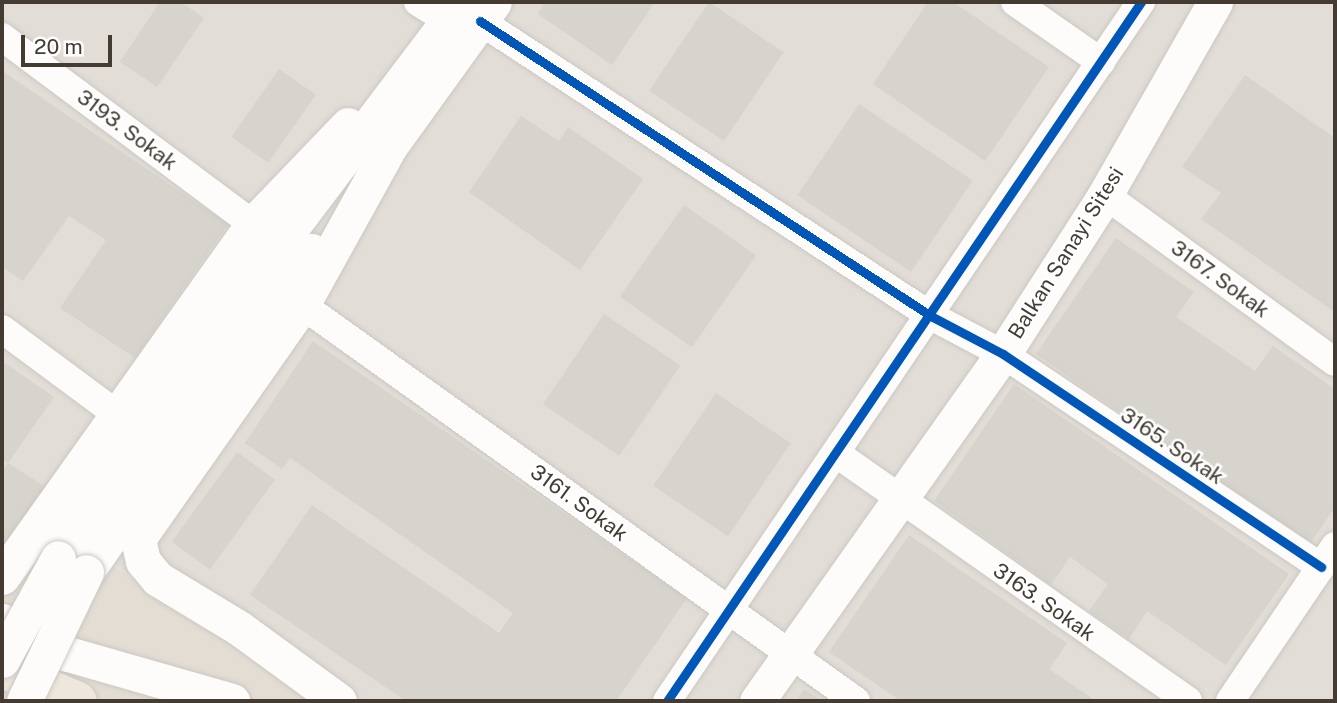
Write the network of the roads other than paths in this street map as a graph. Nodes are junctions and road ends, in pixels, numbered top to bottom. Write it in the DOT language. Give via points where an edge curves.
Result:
graph roads {
  1 [pos="418,2"];
  2 [pos="1015,2"];
  3 [pos="1141,2"];
  4 [pos="1215,2"];
  5 [pos="471,11"];
  6 [pos="2,37"];
  7 [pos="1101,62"];
  8 [pos="394,98"];
  9 [pos="388,150"];
  10 [pos="1105,195"];
  11 [pos="253,224"];
  12 [pos="302,305"];
  13 [pos="931,316"];
  14 [pos="2,329"];
  15 [pos="1003,354"];
  16 [pos="1335,362"];
  17 [pos="118,415"];
  18 [pos="837,454"];
  19 [pos="901,503"];
  20 [pos="1328,556"];
  21 [pos="72,565"];
  22 [pos="2,577"];
  23 [pos="728,610"];
  24 [pos="2,621"];
  25 [pos="789,654"];
  26 [pos="2,660"];
  27 [pos="2,669"];
  28 [pos="24,701"];
  29 [pos="78,701"];
  30 [pos="232,701"];
  31 [pos="340,701"];
  32 [pos="667,701"];
  33 [pos="757,701"];
  34 [pos="856,701"];
  35 [pos="1188,701"];
  36 [pos="1230,701"];
  1 -- 5 [label="street, 3165. Sokak"];
  2 -- 7 [label="street"];
  3 -- 7 [label="street"];
  4 -- 10 [label="street, Balkan Sanayi Sitesi"];
  5 -- 8 [label="street"];
  5 -- 9 [label="street"];
  5 -- 13 [label="street, 3165. Sokak"];
  6 -- 11 [label="street, 3193. Sokak"];
  7 -- 13 [label="street"];
  8 -- 11 [label="street" via="337,132"];
  8 -- 21 [label="street" via="208,338"];
  9 -- 12 [label="street"];
  9 -- 21 [label="street" via="159,461"];
  10 -- 15 [label="street, Balkan Sanayi Sitesi"];
  10 -- 16 [label="street, 3167. Sokak"];
  11 -- 17 [label="street"];
  12 -- 23 [label="street, 3161. Sokak"];
  12 -- 31 [label="street" via="138,539 143,561 158,579 239,628"];
  13 -- 15 [label="street, 3165. Sokak"];
  13 -- 18 [label="street"];
  14 -- 17 [label="street"];
  15 -- 19 [label="street, Balkan Sanayi Sitesi"];
  15 -- 20 [label="street, 3165. Sokak"];
  17 -- 22 [label="street"];
  18 -- 19 [label="street, 3163. Sokak"];
  18 -- 23 [label="street"];
  19 -- 25 [label="street, Balkan Sanayi Sitesi"];
  19 -- 35 [label="street, 3163. Sokak"];
  20 -- 36 [label="street"];
  21 -- 26 [label="street, bridge"];
  21 -- 28 [label="street, bridge"];
  23 -- 25 [label="street, 3161. Sokak"];
  23 -- 32 [label="street"];
  24 -- 30 [label="street" via="68,653"];
  25 -- 33 [label="street, Balkan Sanayi Sitesi"];
  25 -- 34 [label="street, 3161. Sokak"];
  27 -- 29 [label="highway"];
}
